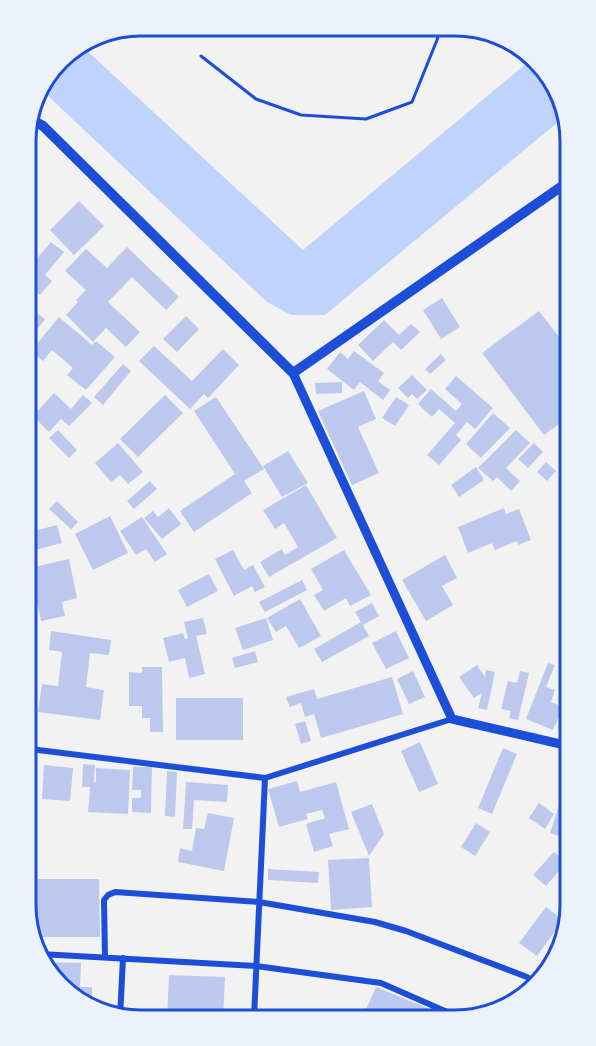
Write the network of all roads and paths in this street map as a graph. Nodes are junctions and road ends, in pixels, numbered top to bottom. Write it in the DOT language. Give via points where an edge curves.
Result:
graph roads {
  1 [pos="438,36"];
  2 [pos="201,56"];
  3 [pos="38,123"];
  4 [pos="560,187"];
  5 [pos="293,373"];
  6 [pos="452,719"];
  7 [pos="560,744"];
  8 [pos="36,750"];
  9 [pos="265,778"];
  10 [pos="259,902"];
  11 [pos="49,954"];
  12 [pos="105,957"];
  13 [pos="123,958"];
  14 [pos="256,966"];
  15 [pos="529,978"];
  16 [pos="120,1007"];
  17 [pos="254,1010"];
  18 [pos="443,1010"];
  1 -- 2 [label="path" via="412,102 366,119 302,115 256,99"];
  3 -- 5 [label="main road"];
  4 -- 5 [label="main road"];
  5 -- 6 [label="street"];
  6 -- 7 [label="street"];
  6 -- 9 [label="street"];
  8 -- 9 [label="street"];
  9 -- 10 [label="street"];
  10 -- 12 [label="street" via="115,892 104,900"];
  10 -- 14 [label="street"];
  10 -- 15 [label="street" via="375,922"];
  11 -- 12 [label="street"];
  12 -- 13 [label="street"];
  13 -- 14 [label="street"];
  13 -- 16 [label="street"];
  14 -- 17 [label="street"];
  14 -- 18 [label="street" via="381,983"];
}
